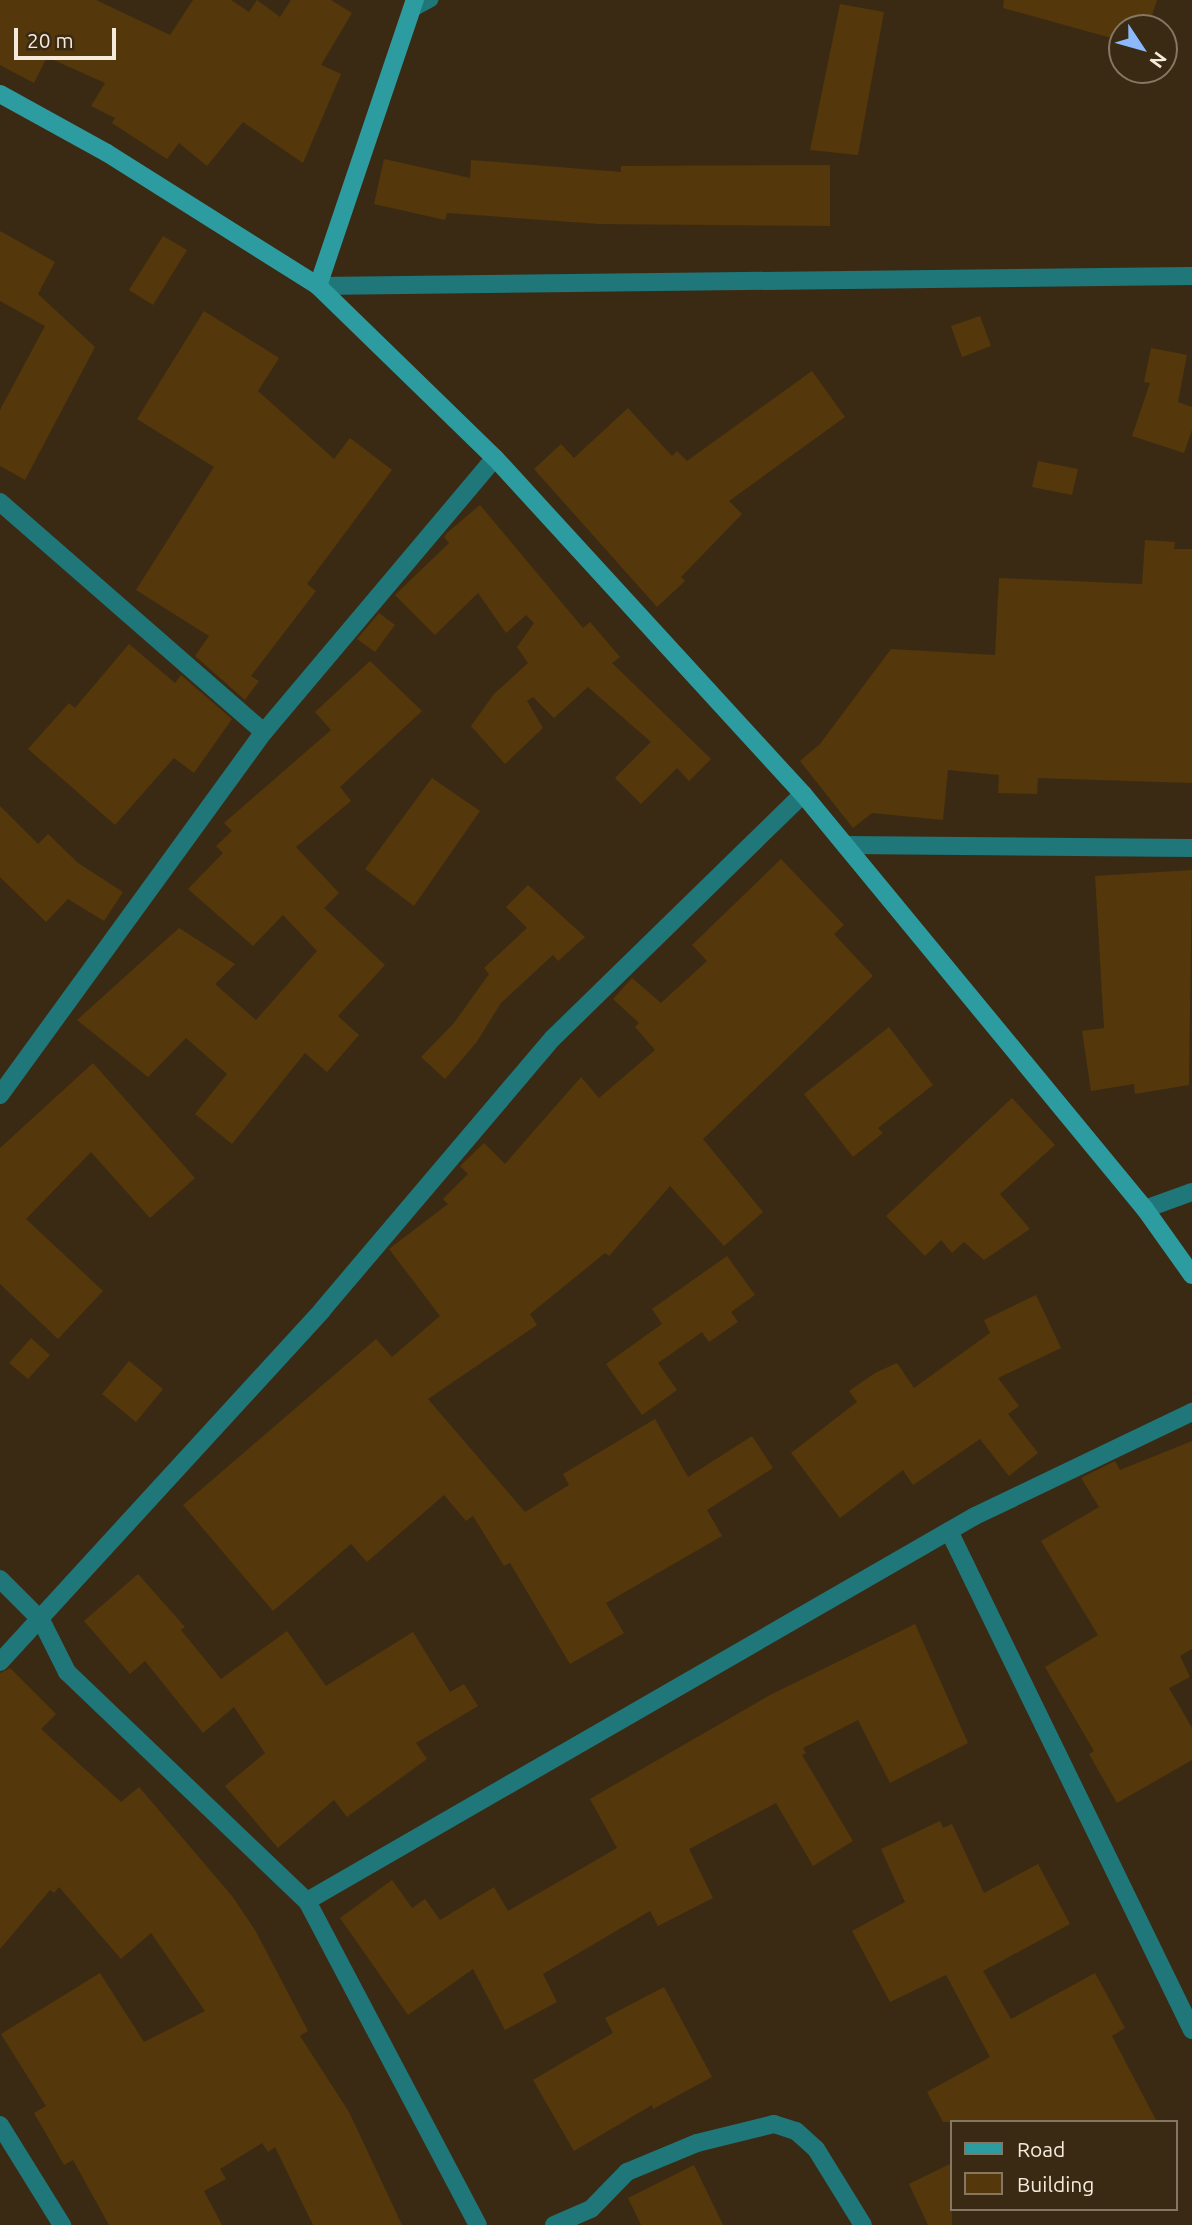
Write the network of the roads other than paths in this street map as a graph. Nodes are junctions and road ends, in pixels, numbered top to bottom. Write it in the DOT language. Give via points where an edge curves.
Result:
graph roads {
  1 [pos="431,0"];
  2 [pos="414,5"];
  3 [pos="0,94"];
  4 [pos="1192,276"];
  5 [pos="318,286"];
  6 [pos="495,458"];
  7 [pos="0,502"];
  8 [pos="264,732"];
  9 [pos="803,794"];
  10 [pos="845,845"];
  11 [pos="1192,848"];
  12 [pos="0,1095"];
  13 [pos="1192,1192"];
  14 [pos="1145,1209"];
  15 [pos="1192,1275"];
  16 [pos="1192,1412"];
  17 [pos="950,1531"];
  18 [pos="0,1579"];
  19 [pos="41,1620"];
  20 [pos="0,1662"];
  21 [pos="307,1902"];
  22 [pos="1192,2030"];
  23 [pos="0,2125"];
  24 [pos="62,2225"];
  25 [pos="478,2225"];
  26 [pos="554,2225"];
  27 [pos="863,2225"];
  1 -- 2 [label="lane"];
  2 -- 5 [label="street"];
  3 -- 5 [label="street" via="107,153"];
  4 -- 5 [label="street"];
  5 -- 6 [label="street"];
  6 -- 8 [label="street"];
  6 -- 9 [label="street"];
  7 -- 8 [label="street"];
  8 -- 12 [label="street"];
  9 -- 10 [label="street"];
  9 -- 19 [label="street" via="553,1038 323,1309"];
  10 -- 11 [label="street"];
  10 -- 14 [label="street"];
  13 -- 14 [label="street"];
  14 -- 15 [label="street"];
  16 -- 17 [label="street"];
  17 -- 21 [label="street"];
  17 -- 22 [label="street"];
  18 -- 19 [label="street"];
  19 -- 20 [label="street"];
  19 -- 21 [label="street" via="67,1672"];
  21 -- 25 [label="street"];
  23 -- 24 [label="street"];
  26 -- 27 [label="street" via="591,2209 627,2172 697,2143 774,2124 796,2131 816,2149"];
}
